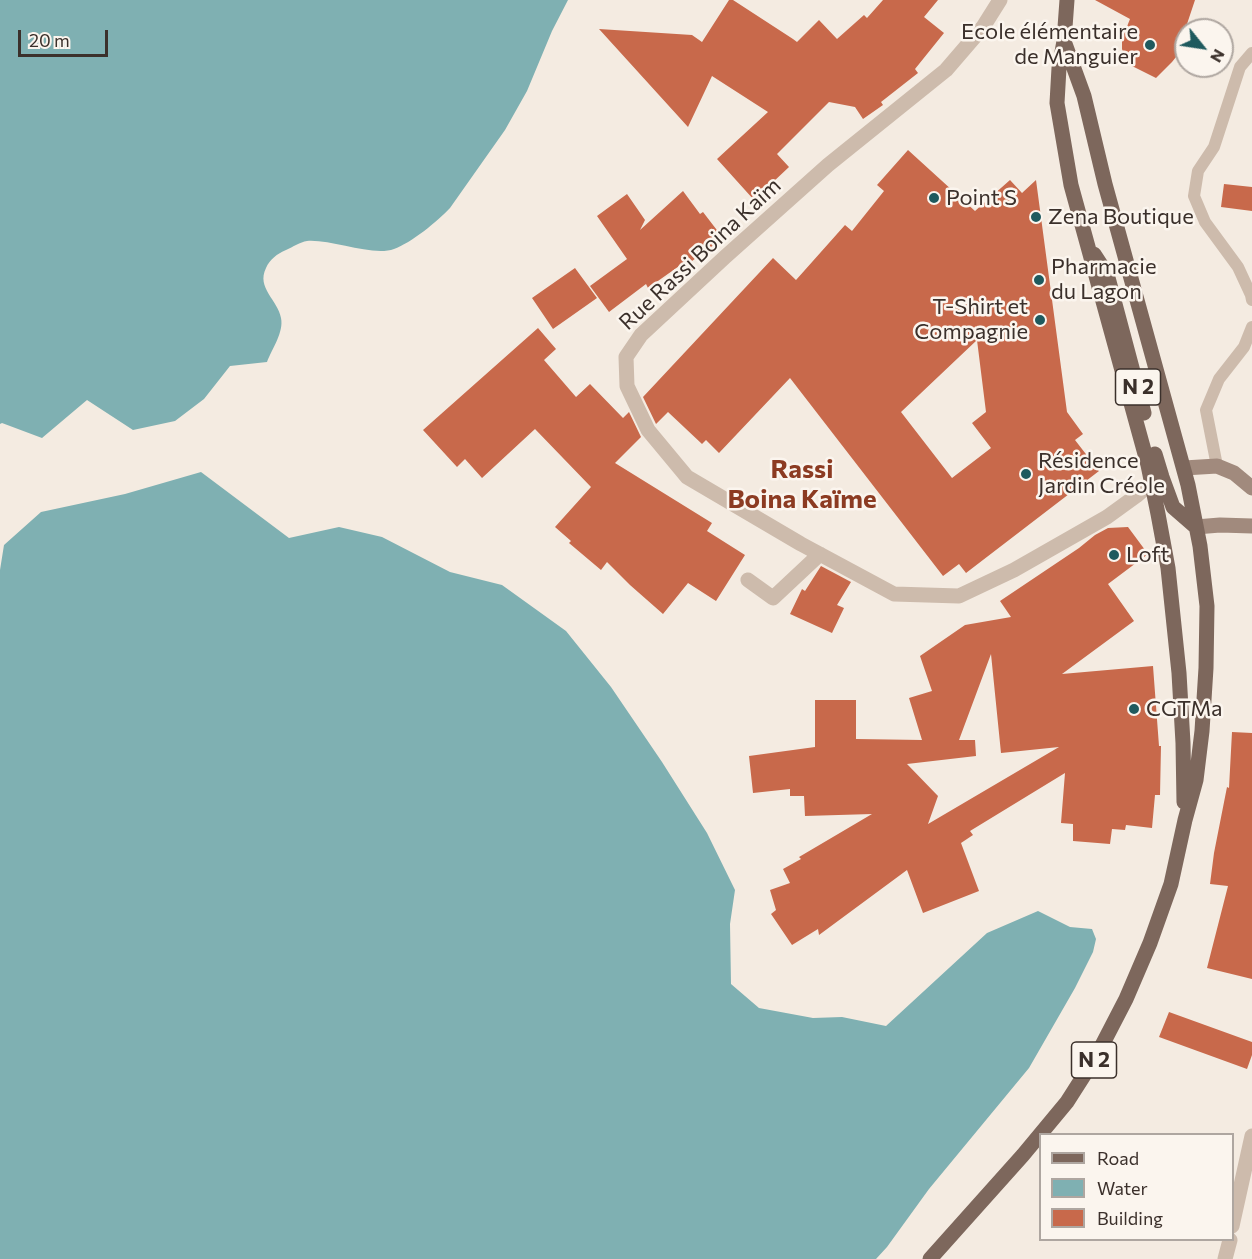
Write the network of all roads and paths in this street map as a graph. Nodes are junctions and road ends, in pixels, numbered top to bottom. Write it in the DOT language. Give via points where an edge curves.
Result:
graph roads {
  1 [pos="1000,0"];
  2 [pos="1067,0"];
  3 [pos="1064,41"];
  4 [pos="1252,53"];
  5 [pos="1252,300"];
  6 [pos="1252,327"];
  7 [pos="1217,466"];
  8 [pos="1184,468"];
  9 [pos="1157,479"];
  10 [pos="1252,488"];
  11 [pos="1252,526"];
  12 [pos="1196,527"];
  13 [pos="820,554"];
  14 [pos="748,580"];
  15 [pos="1185,820"];
  16 [pos="1041,1133"];
  17 [pos="1039,1135"];
  18 [pos="1252,1136"];
  19 [pos="1234,1221"];
  20 [pos="1230,1241"];
  21 [pos="930,1259"];
  22 [pos="1226,1259"];
  1 -- 13 [label="street, Rue Rassi Boina Kaïm" via="946,70 828,165 725,257 641,335 626,357 627,386 648,430 687,477"];
  2 -- 3 [label="main road, N 2"];
  3 -- 8 [label="main road, N 2" via="1084,96"];
  3 -- 9 [label="main road, N 2" via="1057,103 1071,185 1086,241 1107,274"];
  4 -- 5 [label="lane" via="1240,67 1215,147 1198,171 1194,196 1205,222 1238,267"];
  6 -- 7 [label="lane" via="1244,347 1219,379 1206,410"];
  7 -- 8 [label="street"];
  7 -- 10 [label="street" via="1234,473"];
  8 -- 9 [label="main road"];
  8 -- 12 [label="main road, N 2"];
  9 -- 12 [label="main road, N 2" via="1173,507"];
  9 -- 13 [label="street, Rue Rassi Boina Kaïm" via="1107,517 959,596 894,594"];
  9 -- 15 [label="main road, N 2" via="1179,673"];
  11 -- 12 [label="street"];
  12 -- 15 [label="main road, N 2" via="1207,606 1206,668 1196,780"];
  13 -- 14 [label="street" via="773,598"];
  15 -- 16 [label="main road, N 2" via="1171,884 1126,999 1097,1055 1067,1102"];
  17 -- 21 [label="main road, N 2"];
  18 -- 19 [label="street"];
  20 -- 22 [label="street"];
}
